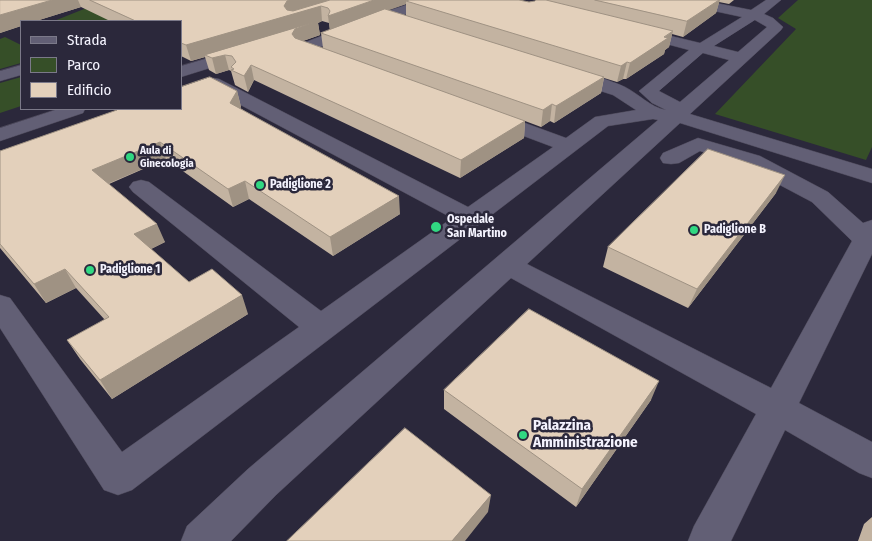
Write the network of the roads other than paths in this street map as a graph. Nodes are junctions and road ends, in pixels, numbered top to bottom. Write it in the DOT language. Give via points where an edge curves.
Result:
graph roads {
  1 [pos="397,0"];
  2 [pos="435,0"];
  3 [pos="682,0"];
  4 [pos="774,0"];
  5 [pos="754,15"];
  6 [pos="386,16"];
  7 [pos="414,25"];
  8 [pos="340,27"];
  9 [pos="620,28"];
  10 [pos="302,41"];
  11 [pos="256,48"];
  12 [pos="286,55"];
  13 [pos="741,58"];
  14 [pos="351,65"];
  15 [pos="20,70"];
  16 [pos="554,70"];
  17 [pos="182,71"];
  18 [pos="0,76"];
  19 [pos="214,83"];
  20 [pos="34,110"];
  21 [pos="73,110"];
  22 [pos="473,110"];
  23 [pos="672,114"];
  24 [pos="0,121"];
  25 [pos="0,135"];
  26 [pos="567,145"];
  27 [pos="672,158"];
  28 [pos="872,176"];
  29 [pos="141,187"];
  30 [pos="469,217"];
  31 [pos="869,234"];
  32 [pos="508,265"];
  33 [pos="0,305"];
  34 [pos="320,327"];
  35 [pos="778,409"];
  36 [pos="872,461"];
  37 [pos="202,541"];
  38 [pos="708,541"];
  1 -- 8 [label="street"];
  2 -- 6 [label="street"];
  3 -- 5 [label="street"];
  4 -- 5 [label="street"];
  5 -- 9 [label="street" via="708,43"];
  5 -- 13 [label="street" via="776,28"];
  6 -- 7 [label="street"];
  6 -- 8 [label="street"];
  8 -- 10 [label="street"];
  9 -- 13 [label="street"];
  9 -- 23 [label="street" via="695,53 648,91"];
  10 -- 12 [label="street"];
  10 -- 14 [label="street"];
  11 -- 17 [label="street"];
  13 -- 23 [label="street"];
  15 -- 18 [label="street"];
  16 -- 23 [label="street" via="619,91"];
  19 -- 30 [label="street"];
  20 -- 24 [label="street"];
  21 -- 25 [label="street"];
  22 -- 26 [label="street"];
  23 -- 26 [label="street" via="602,121"];
  23 -- 28 [label="street"];
  23 -- 32 [label="street"];
  26 -- 30 [label="street"];
  27 -- 31 [label="street" via="698,144 752,160 820,197"];
  29 -- 34 [label="street"];
  30 -- 34 [label="street"];
  31 -- 35 [label="street"];
  32 -- 35 [label="street"];
  32 -- 37 [label="street" via="262,482"];
  33 -- 34 [label="street" via="118,477"];
  35 -- 36 [label="street"];
  35 -- 38 [label="street"];
}
